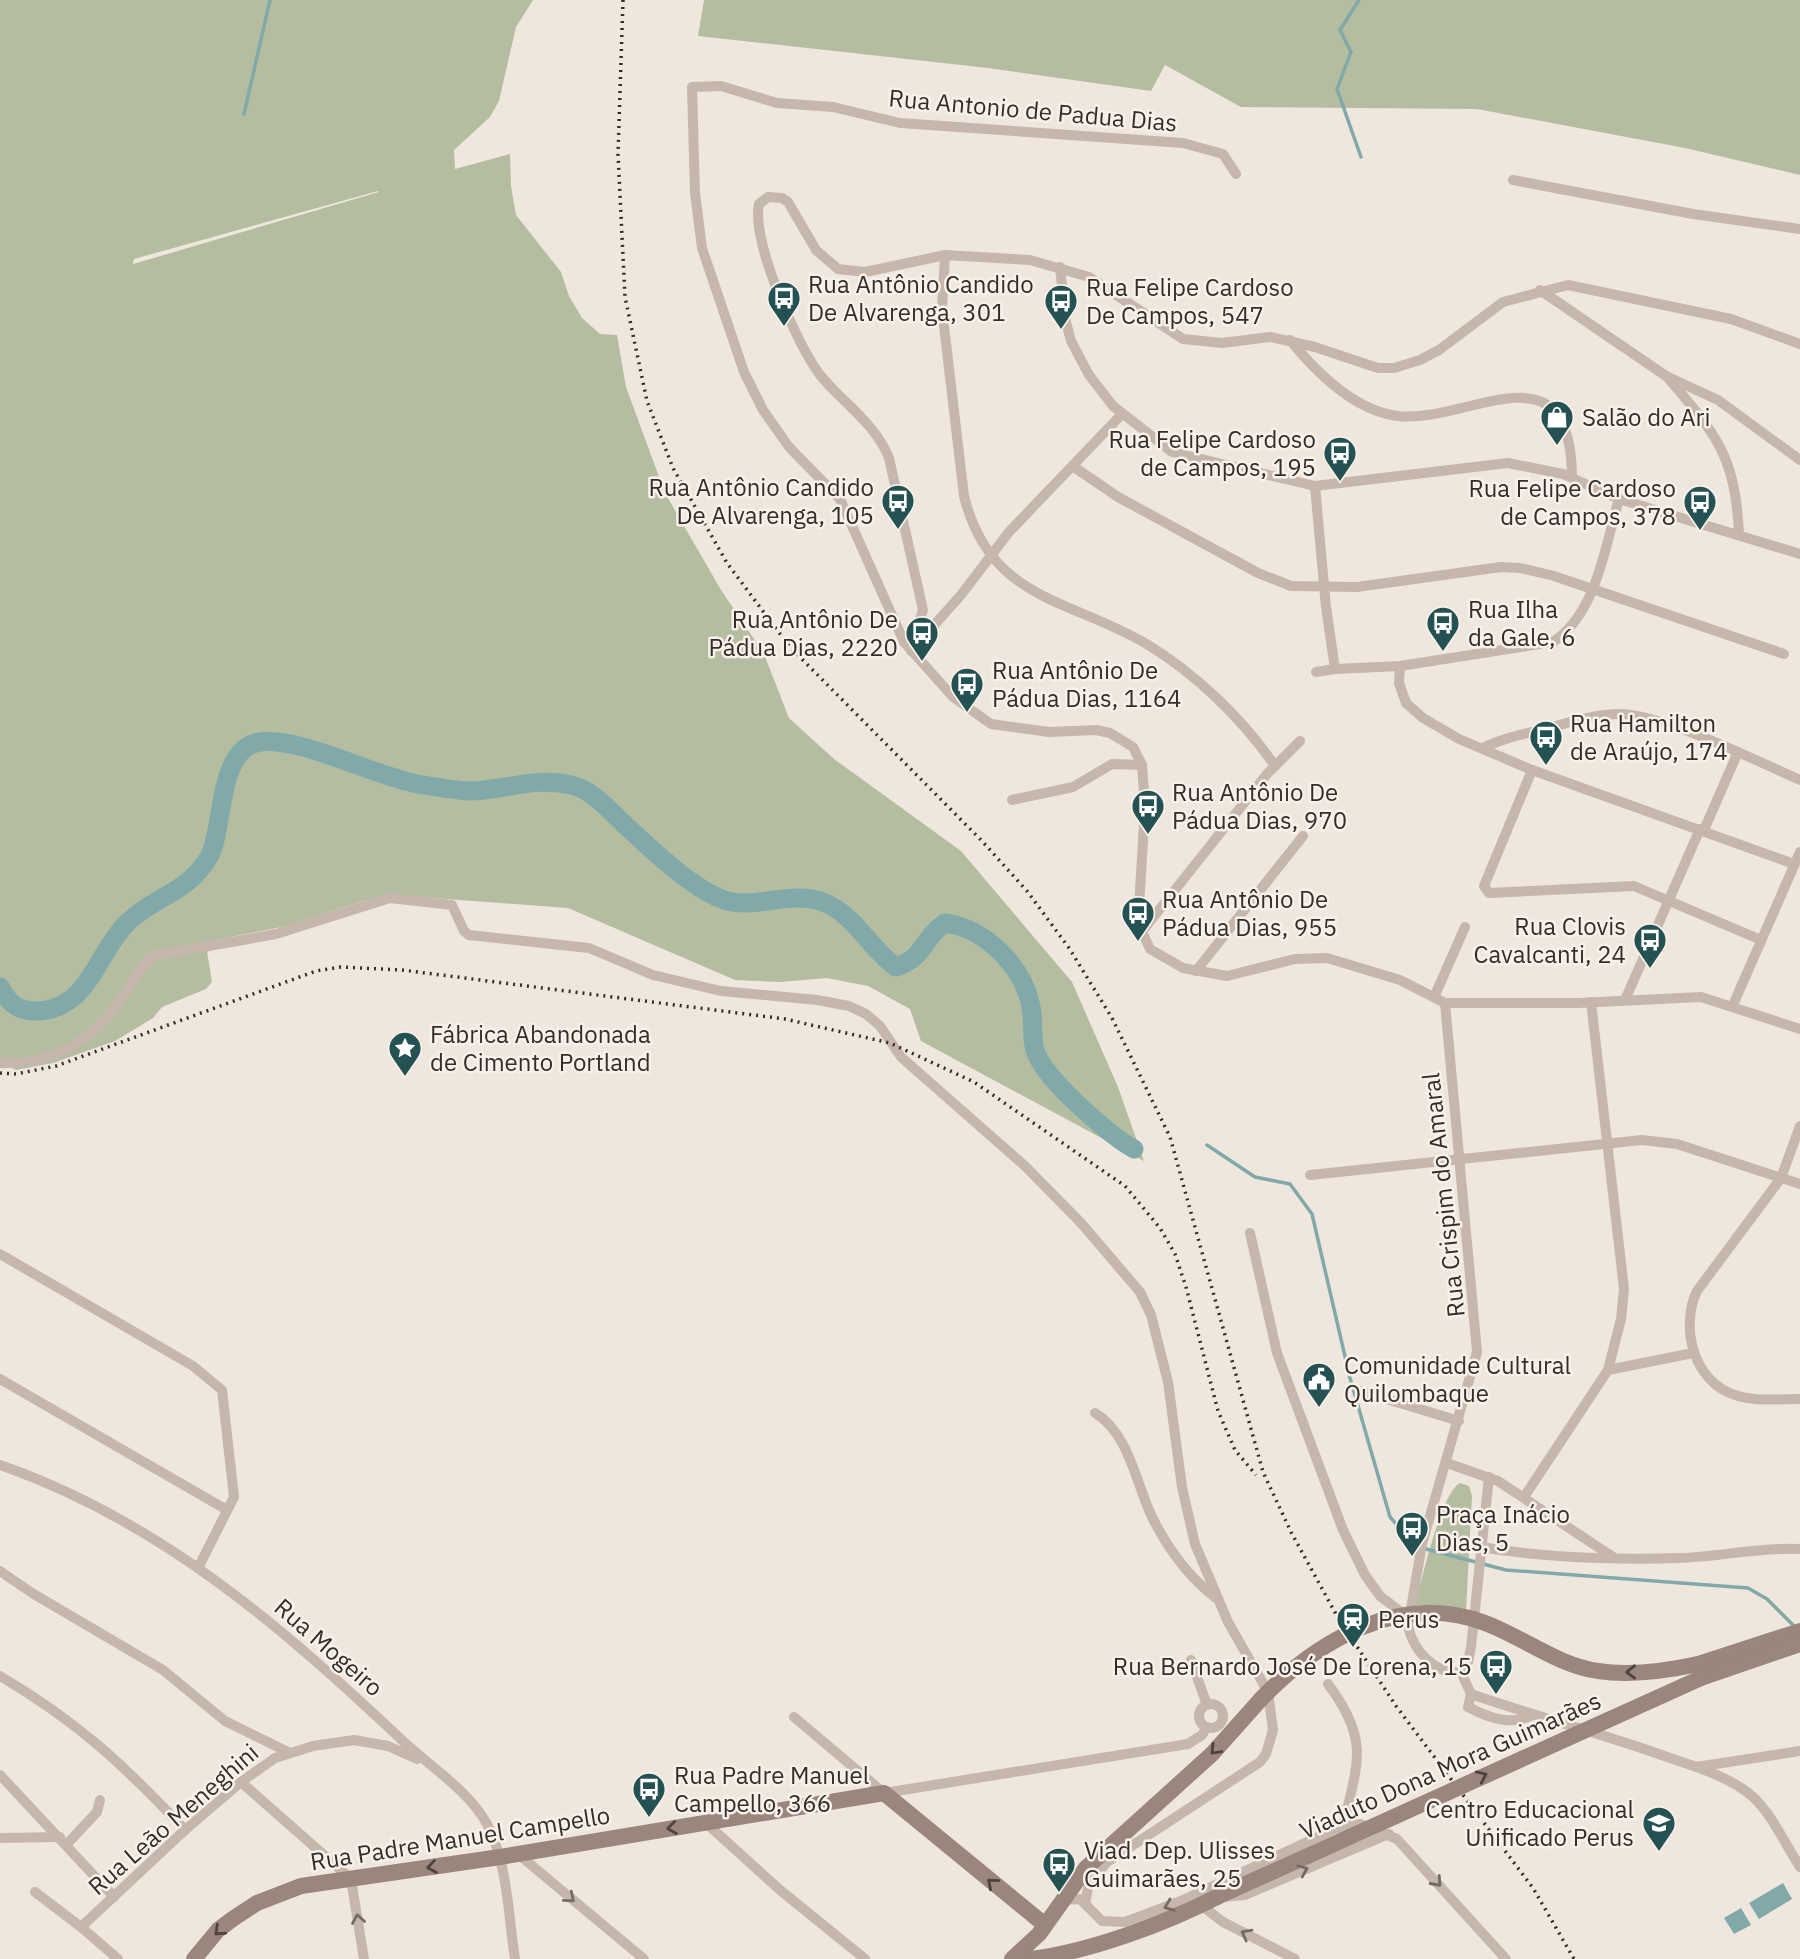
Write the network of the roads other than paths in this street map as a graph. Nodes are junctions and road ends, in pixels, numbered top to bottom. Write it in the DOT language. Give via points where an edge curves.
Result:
graph roads {
  1 [pos="1236,174"];
  2 [pos="1513,180"];
  3 [pos="1800,229"];
  4 [pos="945,255"];
  5 [pos="1060,267"];
  6 [pos="1541,290"];
  7 [pos="1290,340"];
  8 [pos="1800,344"];
  9 [pos="1666,376"];
  10 [pos="1122,414"];
  11 [pos="1800,460"];
  12 [pos="1073,467"];
  13 [pos="1572,477"];
  14 [pos="1315,486"];
  15 [pos="1619,499"];
  16 [pos="1739,533"];
  17 [pos="1800,554"];
  18 [pos="992,556"];
  19 [pos="1325,588"];
  20 [pos="1592,589"];
  21 [pos="908,646"];
  22 [pos="1784,654"];
  23 [pos="1401,666"];
  24 [pos="1335,669"];
  25 [pos="1316,672"];
  26 [pos="1300,741"];
  27 [pos="1483,748"];
  28 [pos="1738,752"];
  29 [pos="1142,765"];
  30 [pos="1275,766"];
  31 [pos="1532,770"];
  32 [pos="1800,780"];
  33 [pos="1012,800"];
  34 [pos="1702,829"];
  35 [pos="1303,836"];
  36 [pos="1800,852"];
  37 [pos="1794,864"];
  38 [pos="1668,898"];
  39 [pos="1465,927"];
  40 [pos="1140,934"];
  41 [pos="1761,940"];
  42 [pos="1196,971"];
  43 [pos="1435,995"];
  44 [pos="1625,1000"];
  45 [pos="1591,1002"];
  46 [pos="1445,1003"];
  47 [pos="1733,1005"];
  48 [pos="1800,1029"];
  49 [pos="0,1063"];
  50 [pos="1800,1126"];
  51 [pos="1607,1142"];
  52 [pos="1460,1158"];
  53 [pos="1310,1175"];
  54 [pos="1781,1178"];
  55 [pos="1800,1184"];
  56 [pos="1250,1233"];
  57 [pos="0,1254"];
  58 [pos="1693,1353"];
  59 [pos="1608,1370"];
  60 [pos="0,1379"];
  61 [pos="1360,1391"];
  62 [pos="1800,1399"];
  63 [pos="1095,1413"];
  64 [pos="1459,1420"];
  65 [pos="1447,1463"];
  66 [pos="0,1465"];
  67 [pos="1489,1477"];
  68 [pos="1524,1497"];
  69 [pos="227,1510"];
  70 [pos="1481,1549"];
  71 [pos="1800,1549"];
  72 [pos="1613,1556"];
  73 [pos="199,1566"];
  74 [pos="0,1572"];
  75 [pos="1218,1600"];
  76 [pos="1408,1617"];
  77 [pos="1798,1638"];
  78 [pos="1191,1660"];
  79 [pos="1700,1671"];
  80 [pos="1461,1672"];
  81 [pos="0,1676"];
  82 [pos="1328,1684"];
  83 [pos="1207,1705"];
  84 [pos="794,1717"];
  85 [pos="1207,1727"];
  86 [pos="1587,1729"];
  87 [pos="1800,1751"];
  88 [pos="288,1752"];
  89 [pos="426,1762"];
  90 [pos="1696,1767"];
  91 [pos="0,1774"];
  92 [pos="241,1782"];
  93 [pos="884,1793"];
  94 [pos="100,1800"];
  95 [pos="706,1823"];
  96 [pos="1343,1826"];
  97 [pos="185,1830"];
  98 [pos="1389,1834"];
  99 [pos="0,1838"];
  100 [pos="64,1841"];
  101 [pos="518,1854"];
  102 [pos="500,1857"];
  103 [pos="1800,1867"];
  104 [pos="351,1879"];
  105 [pos="35,1892"];
  106 [pos="114,1897"];
  107 [pos="1064,1900"];
  108 [pos="1212,1900"];
  109 [pos="1085,1903"];
  110 [pos="1045,1925"];
  111 [pos="80,1927"];
  112 [pos="1084,1954"];
  113 [pos="118,1959"];
  114 [pos="194,1959"];
  115 [pos="364,1959"];
  116 [pos="515,1959"];
  117 [pos="644,1959"];
  118 [pos="865,1959"];
  119 [pos="1012,1959"];
  120 [pos="1031,1959"];
  121 [pos="1294,1959"];
  122 [pos="1506,1959"];
  1 -- 21 [label="street, Rua Antonio de Padua Dias" via="1223,154 1184,143 900,123 833,107 777,103 721,86 692,87 702,248 744,372 781,436 840,499"];
  2 -- 3 [label="street"];
  4 -- 5 [label="street" via="996,256"];
  4 -- 18 [label="street" via="942,309 964,496 971,520"];
  4 -- 21 [label="street" via="865,272 838,269 816,250 788,202 768,197 759,204 758,228 802,347 820,375 879,438 889,458 923,610"];
  5 -- 7 [label="street" via="1089,277 1184,339 1205,343 1270,337"];
  5 -- 10 [label="street" via="1071,341 1089,375"];
  6 -- 7 [label="street" via="1503,302 1439,350 1394,368 1378,368"];
  6 -- 8 [label="street" via="1573,285 1731,319"];
  6 -- 9 [label="street"];
  7 -- 13 [label="street" via="1328,380 1360,403 1396,416 1415,417 1507,397 1536,400 1552,410 1563,425 1571,448"];
  9 -- 11 [label="street" via="1717,400"];
  9 -- 16 [label="street" via="1724,450 1737,492"];
  10 -- 12 [label="street"];
  10 -- 14 [label="street" via="1172,452"];
  12 -- 18 [label="street"];
  12 -- 19 [label="street" via="1118,497 1258,573 1291,586"];
  13 -- 14 [label="street" via="1508,463"];
  13 -- 15 [label="street"];
  14 -- 19 [label="street"];
  15 -- 16 [label="street"];
  15 -- 20 [label="street"];
  16 -- 17 [label="street"];
  18 -- 21 [label="street"];
  18 -- 30 [label="street" via="1035,592 1145,643 1184,670 1236,719"];
  19 -- 20 [label="street" via="1511,567"];
  19 -- 24 [label="street"];
  20 -- 22 [label="street"];
  20 -- 23 [label="street" via="1568,629 1546,645"];
  21 -- 29 [label="street" via="953,697 982,719 1015,729 1110,733 1133,747"];
  23 -- 24 [label="street"];
  23 -- 27 [label="street" via="1399,683 1406,703 1423,719"];
  24 -- 25 [label="street"];
  26 -- 30 [label="street"];
  27 -- 28 [label="street" via="1554,726 1620,714 1654,720"];
  27 -- 31 [label="street"];
  28 -- 32 [label="street"];
  28 -- 34 [label="street"];
  29 -- 33 [label="street" via="1111,764 1073,787"];
  29 -- 40 [label="street"];
  30 -- 40 [label="street"];
  31 -- 34 [label="street"];
  31 -- 38 [label="street" via="1484,886 1489,893 1634,886"];
  34 -- 37 [label="street"];
  34 -- 38 [label="street"];
  35 -- 42 [label="street"];
  36 -- 37 [label="street"];
  37 -- 41 [label="street"];
  38 -- 41 [label="street"];
  38 -- 44 [label="street"];
  39 -- 43 [label="street"];
  40 -- 42 [label="street" via="1161,958"];
  41 -- 47 [label="street"];
  42 -- 43 [label="street" via="1237,975 1295,959 1327,958"];
  43 -- 46 [label="street"];
  44 -- 45 [label="street"];
  44 -- 47 [label="street" via="1693,997"];
  45 -- 46 [label="street"];
  45 -- 51 [label="street"];
  46 -- 52 [label="street, Rua Crispim do Amaral"];
  47 -- 48 [label="street"];
  49 -- 75 [label="street" via="38,1062 82,1040 111,1013 153,956 276,934 390,898 453,905 469,935 589,948 653,975 721,991 849,1006 873,1020 901,1058 1025,1166 1140,1292 1151,1315 1168,1382 1195,1544"];
  50 -- 54 [label="street"];
  51 -- 52 [label="street"];
  51 -- 54 [label="street" via="1677,1144"];
  51 -- 59 [label="street" via="1625,1290"];
  52 -- 53 [label="street"];
  52 -- 64 [label="street, Rua Crispim do Amaral" via="1478,1343"];
  54 -- 55 [label="street"];
  54 -- 58 [label="street" via="1697,1291 1690,1309"];
  56 -- 76 [label="street" via="1278,1353 1343,1530 1380,1596"];
  57 -- 69 [label="street" via="193,1366 222,1390 235,1486"];
  58 -- 59 [label="street"];
  58 -- 62 [label="street" via="1710,1377 1734,1395"];
  59 -- 68 [label="street"];
  60 -- 69 [label="street"];
  61 -- 64 [label="street"];
  63 -- 75 [label="street" via="1119,1438 1152,1517 1177,1561 1196,1584"];
  64 -- 65 [label="street, Rua Crispim do Amaral"];
  65 -- 67 [label="street"];
  65 -- 76 [label="street, Rua Crispim do Amaral" via="1427,1527"];
  66 -- 73 [label="street, Rua Mogeiro" via="84,1501"];
  67 -- 68 [label="street"];
  67 -- 70 [label="street"];
  68 -- 72 [label="street"];
  69 -- 73 [label="street"];
  70 -- 72 [label="street" via="1537,1556"];
  70 -- 80 [label="street" via="1468,1662"];
  71 -- 72 [label="street" via="1760,1548 1679,1558"];
  73 -- 89 [label="street, Rua Mogeiro" via="341,1682"];
  74 -- 88 [label="street" via="163,1670 225,1721"];
  75 -- 109 [label="street" via="1268,1692 1273,1730 1266,1754 1241,1776 1107,1862 1089,1884"];
  76 -- 80 [label="street" via="1410,1633 1425,1657 1440,1671"];
  77 -- 79 [label="main road"];
  78 -- 83 [label="street"];
  79 -- 86 [label="main road, Viaduto Dona Mora Guimarães, bridge"];
  79 -- 107 [label="main road, one-way, bridge" via="1598,1671 1577,1666 1485,1623 1443,1615 1400,1616 1351,1630 1319,1647 1283,1676 1212,1754 1088,1866"];
  80 -- 86 [label="street" via="1471,1694 1468,1707 1495,1718 1517,1721 1533,1715"];
  81 -- 97 [label="street" via="54,1708 96,1741"];
  82 -- 96 [label="street" via="1355,1731 1359,1759"];
  83 -- 85 [label="street" via="1199,1714"];
  83 -- 85 [label="street" via="1218,1707 1222,1718 1215,1727"];
  84 -- 93 [label="street"];
  85 -- 93 [label="street, Rua Padre Manuel Campello" via="1196,1740 1178,1746"];
  86 -- 90 [label="street"];
  108 -- 86 [label="main road, Viaduto Dona Mora Guimarães, one-way, bridge"];
  87 -- 90 [label="street"];
  88 -- 89 [label="street, Rua Leão Meneghini" via="368,1741"];
  88 -- 92 [label="street, Rua Leão Meneghini"];
  89 -- 102 [label="street, Rua Mogeiro" via="468,1798 486,1823"];
  90 -- 103 [label="street" via="1758,1802"];
  91 -- 100 [label="street"];
  92 -- 97 [label="street, Rua Leão Meneghini"];
  92 -- 104 [label="street"];
  93 -- 95 [label="main road, Rua Padre Manuel Campello"];
  110 -- 93 [label="main road, one-way"];
  94 -- 100 [label="street" via="97,1812"];
  95 -- 101 [label="main road, Rua Padre Manuel Campello, one-way"];
  95 -- 118 [label="street"];
  96 -- 98 [label="street" via="1360,1824"];
  96 -- 109 [label="street, one-way" via="1181,1902 1125,1922 1102,1922"];
  97 -- 106 [label="street, Rua Leão Meneghini"];
  108 -- 98 [label="street, one-way" via="1245,1895"];
  98 -- 122 [label="street, one-way"];
  99 -- 100 [label="street"];
  100 -- 106 [label="street"];
  101 -- 102 [label="main road, Rua Padre Manuel Campello"];
  101 -- 117 [label="street, one-way"];
  102 -- 104 [label="main road, Rua Padre Manuel Campello, one-way"];
  102 -- 116 [label="street, Rua Mogeiro"];
  104 -- 114 [label="main road, Rua Padre Manuel Campello, one-way" via="301,1886 257,1903 218,1930"];
  115 -- 104 [label="street, one-way"];
  105 -- 111 [label="street"];
  106 -- 111 [label="street, Rua Leão Meneghini"];
  107 -- 109 [label="street" via="1075,1898"];
  107 -- 110 [label="main road"];
  108 -- 112 [label="main road, Viaduto Dona Mora Guimarães"];
  121 -- 108 [label="street, one-way" via="1223,1922"];
  110 -- 119 [label="main road"];
  111 -- 113 [label="street, Rua Leão Meneghini"];
  112 -- 120 [label="main road, Viaduto Dona Mora Guimarães"];
}
